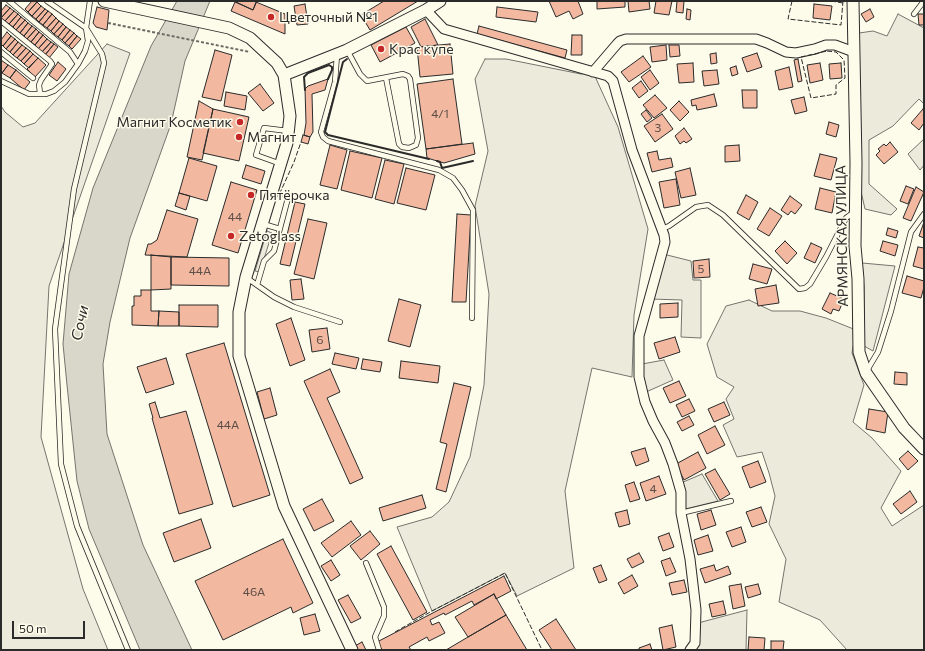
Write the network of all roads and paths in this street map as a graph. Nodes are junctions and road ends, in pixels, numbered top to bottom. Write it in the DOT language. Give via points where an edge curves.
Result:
graph roads {
  1 [pos="9,1"];
  2 [pos="47,1"];
  3 [pos="90,1"];
  4 [pos="104,1"];
  5 [pos="440,1"];
  6 [pos="853,1"];
  7 [pos="924,1"];
  8 [pos="426,10"];
  9 [pos="914,14"];
  10 [pos="1,21"];
  11 [pos="108,23"];
  12 [pos="86,28"];
  13 [pos="1,52"];
  14 [pos="342,52"];
  15 [pos="854,52"];
  16 [pos="255,53"];
  17 [pos="78,64"];
  18 [pos="593,72"];
  19 [pos="284,75"];
  20 [pos="33,78"];
  21 [pos="386,78"];
  22 [pos="1,81"];
  23 [pos="40,94"];
  24 [pos="288,131"];
  25 [pos="281,164"];
  26 [pos="288,198"];
  27 [pos="855,211"];
  28 [pos="924,214"];
  29 [pos="262,224"];
  30 [pos="662,228"];
  31 [pos="280,229"];
  32 [pos="246,278"];
  33 [pos="258,285"];
  34 [pos="472,318"];
  35 [pos="340,322"];
  36 [pos="866,373"];
  37 [pos="924,449"];
  38 [pos="731,501"];
  39 [pos="681,512"];
  40 [pos="366,563"];
  41 [pos="128,650"];
  42 [pos="352,650"];
  43 [pos="379,650"];
  44 [pos="690,650"];
  1 -- 17 [label="lane" via="70,52"];
  2 -- 12 [label="lane"];
  3 -- 12 [label="lane"];
  4 -- 19 [label="street" via="229,28 250,38 277,63"];
  5 -- 8 [label="street"];
  6 -- 15 [label="street, АРМЯНСКАЯ УЛИЦА"];
  7 -- 9 [label="lane"];
  8 -- 14 [label="street"];
  8 -- 18 [label="street" via="444,29"];
  10 -- 23 [label="lane" via="52,64 39,85"];
  11 -- 16 [label="path"];
  12 -- 17 [label="lane" via="88,42"];
  12 -- 41 [label="lane" via="102,54 104,63 74,189 55,329 61,464 77,526"];
  13 -- 20 [label="lane"];
  14 -- 19 [label="street"];
  14 -- 21 [label="lane" via="367,81"];
  14 -- 34 [label="lane" via="322,132 323,137 328,141 439,170 453,178 473,210"];
  15 -- 18 [label="street" via="836,44 796,53 786,52 756,40 626,39 617,44"];
  15 -- 27 [label="street, АРМЯНСКАЯ УЛИЦА"];
  17 -- 23 [label="lane" via="65,82 54,91"];
  18 -- 30 [label="street" via="608,76 613,81 632,150"];
  19 -- 24 [label="street" via="290,116"];
  21 -- 21 [label="lane" via="399,144 409,148 416,145 418,138 410,79 403,74"];
  22 -- 23 [label="lane" via="29,94"];
  24 -- 25 [label="street"];
  24 -- 25 [label="lane" via="264,128 256,155"];
  25 -- 29 [label="street"];
  26 -- 31 [label="lane"];
  27 -- 30 [label="lane" via="846,218 810,284 799,289 723,215 708,205 696,207"];
  27 -- 36 [label="street, АРМЯНСКАЯ УЛИЦА" via="859,352"];
  28 -- 36 [label="lane" via="910,232 891,311 878,352"];
  29 -- 31 [label="lane"];
  29 -- 32 [label="street"];
  30 -- 39 [label="street" via="665,242 639,336 639,377 652,421 665,443 673,464 681,492"];
  31 -- 33 [label="lane" via="274,251 264,262"];
  32 -- 33 [label="lane"];
  32 -- 42 [label="street" via="239,312 239,356 284,506"];
  33 -- 35 [label="lane" via="294,307"];
  36 -- 37 [label="street, АРМЯНСКАЯ УЛИЦА" via="904,428"];
  38 -- 39 [label="lane"];
  39 -- 44 [label="street" via="696,610 695,643"];
  40 -- 43 [label="lane" via="384,607 384,616 375,637"];
}
